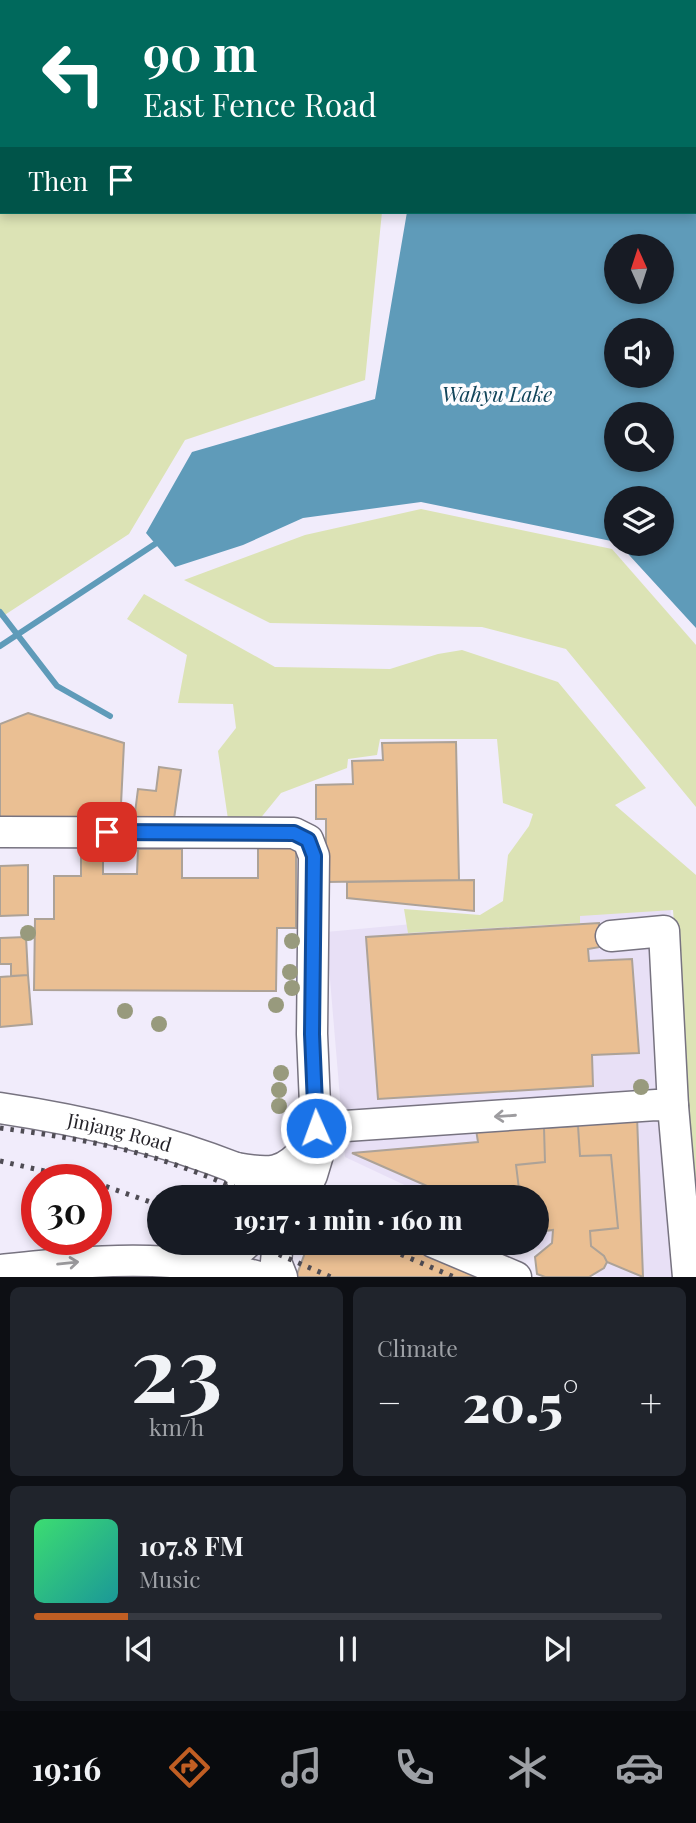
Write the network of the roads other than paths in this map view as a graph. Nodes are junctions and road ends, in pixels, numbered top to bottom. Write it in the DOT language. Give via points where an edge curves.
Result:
graph roads {
  1 [pos="0,832"];
  2 [pos="611,936"];
  3 [pos="664,1105"];
  4 [pos="0,1108"];
  5 [pos="312,1137"];
  6 [pos="236,1168"];
  7 [pos="245,1185"];
  8 [pos="290,1185"];
  9 [pos="307,1185"];
  10 [pos="666,1216"];
  11 [pos="231,1255"];
  12 [pos="277,1255"];
  13 [pos="464,1255"];
  14 [pos="208,1265"];
  15 [pos="0,1273"];
  16 [pos="23,1277"];
  17 [pos="259,1277"];
  18 [pos="282,1277"];
  19 [pos="516,1277"];
  20 [pos="688,1277"];
  1 -- 5 [label="street" via="294,833 308,840 314,856"];
  2 -- 3 [label="street" via="664,932"];
  3 -- 5 [label="street, one-way"];
  3 -- 10 [label="street"];
  3 -- 20 [label="street"];
  4 -- 6 [label="street, Jinjang Road" via="114,1129"];
  5 -- 6 [label="street, Jinjang Road" via="294,1163 278,1170"];
  5 -- 8 [label="street"];
  5 -- 9 [label="street" via="321,1145"];
  6 -- 7 [label="street"];
  11 -- 14 [label="street"];
  12 -- 18 [label="street"];
  13 -- 19 [label="street"];
  15 -- 14 [label="street, one-way" via="106,1260"];
  14 -- 17 [label="street"];
  15 -- 16 [label="main road"];
}
